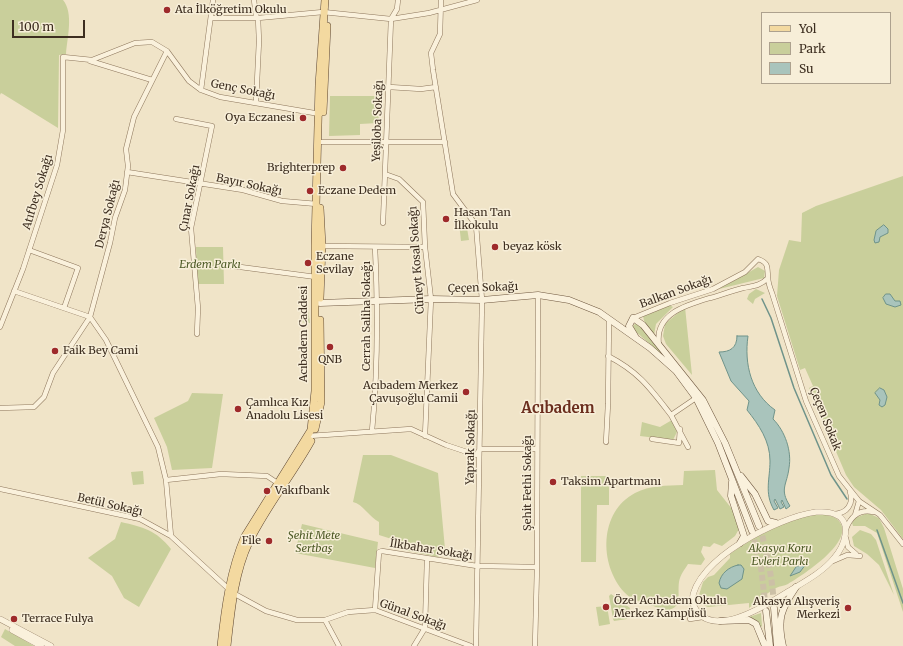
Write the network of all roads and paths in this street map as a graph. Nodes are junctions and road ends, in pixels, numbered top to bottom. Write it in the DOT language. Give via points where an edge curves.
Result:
graph roads {
  1 [pos="213,0"];
  2 [pos="254,0"];
  3 [pos="326,0"];
  4 [pos="398,0"];
  5 [pos="441,0"];
  6 [pos="477,0"];
  7 [pos="440,11"];
  8 [pos="326,13"];
  9 [pos="211,18"];
  10 [pos="258,18"];
  11 [pos="391,19"];
  12 [pos="167,51"];
  13 [pos="88,61"];
  14 [pos="152,80"];
  15 [pos="388,87"];
  16 [pos="436,87"];
  17 [pos="201,90"];
  18 [pos="256,103"];
  19 [pos="321,114"];
  20 [pos="176,119"];
  21 [pos="386,141"];
  22 [pos="322,142"];
  23 [pos="445,142"];
  24 [pos="127,172"];
  25 [pos="385,174"];
  26 [pos="201,184"];
  27 [pos="318,204"];
  28 [pos="383,223"];
  29 [pos="322,246"];
  30 [pos="425,247"];
  31 [pos="375,248"];
  32 [pos="29,250"];
  33 [pos="765,262"];
  34 [pos="225,265"];
  35 [pos="316,277"];
  36 [pos="768,278"];
  37 [pos="14,291"];
  38 [pos="538,296"];
  39 [pos="431,299"];
  40 [pos="482,300"];
  41 [pos="378,301"];
  42 [pos="320,303"];
  43 [pos="64,308"];
  44 [pos="90,317"];
  45 [pos="633,318"];
  46 [pos="609,319"];
  47 [pos="618,326"];
  48 [pos="0,327"];
  49 [pos="197,334"];
  50 [pos="636,338"];
  51 [pos="659,346"];
  52 [pos="608,356"];
  53 [pos="696,398"];
  54 [pos="0,408"];
  55 [pos="671,415"];
  56 [pos="680,429"];
  57 [pos="372,431"];
  58 [pos="311,436"];
  59 [pos="425,436"];
  60 [pos="652,439"];
  61 [pos="606,442"];
  62 [pos="688,447"];
  63 [pos="480,449"];
  64 [pos="537,449"];
  65 [pos="736,468"];
  66 [pos="166,480"];
  67 [pos="732,480"];
  68 [pos="279,484"];
  69 [pos="0,489"];
  70 [pos="849,491"];
  71 [pos="859,501"];
  72 [pos="850,506"];
  73 [pos="835,514"];
  74 [pos="855,515"];
  75 [pos="880,515"];
  76 [pos="776,523"];
  77 [pos="760,526"];
  78 [pos="752,531"];
  79 [pos="846,532"];
  80 [pos="171,536"];
  81 [pos="740,543"];
  82 [pos="903,544"];
  83 [pos="427,559"];
  84 [pos="828,564"];
  85 [pos="477,566"];
  86 [pos="538,567"];
  87 [pos="232,580"];
  88 [pos="220,581"];
  89 [pos="796,587"];
  90 [pos="233,593"];
  91 [pos="774,608"];
  92 [pos="375,610"];
  93 [pos="766,611"];
  94 [pos="703,617"];
  95 [pos="0,619"];
  96 [pos="690,619"];
  97 [pos="325,620"];
  98 [pos="720,621"];
  99 [pos="0,622"];
  100 [pos="425,628"];
  101 [pos="41,646"];
  102 [pos="52,646"];
  103 [pos="221,646"];
  104 [pos="227,646"];
  105 [pos="339,646"];
  106 [pos="414,646"];
  107 [pos="471,646"];
  108 [pos="476,646"];
  109 [pos="535,646"];
  110 [pos="765,646"];
  111 [pos="770,646"];
  112 [pos="777,646"];
  113 [pos="782,646"];
  1 -- 9 [label="street"];
  2 -- 10 [label="street"];
  3 -- 8 [label="main road, Acıbadem Caddesi"];
  4 -- 11 [label="street, Yeşiloba Sokağı" via="397,9"];
  5 -- 7 [label="street"];
  6 -- 7 [label="street"];
  7 -- 11 [label="street"];
  7 -- 16 [label="street" via="440,34 432,53"];
  8 -- 10 [label="street"];
  8 -- 11 [label="street"];
  8 -- 19 [label="main road, Acıbadem Caddesi"];
  9 -- 10 [label="street"];
  9 -- 17 [label="street"];
  10 -- 18 [label="street" via="259,62"];
  11 -- 15 [label="street, Yeşiloba Sokağı"];
  12 -- 13 [label="street, Genç Sokağı" via="152,42 135,43"];
  12 -- 14 [label="street, Derya Sokağı"];
  12 -- 17 [label="street, Genç Sokağı" via="189,81"];
  13 -- 14 [label="street"];
  13 -- 32 [label="street, Atıfbey Sokağı" via="63,57 61,145 50,189"];
  14 -- 24 [label="street, Derya Sokağı" via="134,117 126,148"];
  15 -- 16 [label="street"];
  15 -- 21 [label="street, Yeşiloba Sokağı"];
  16 -- 23 [label="street"];
  17 -- 18 [label="street, Genç Sokağı" via="220,97"];
  18 -- 19 [label="street, Genç Sokağı"];
  19 -- 22 [label="main road, Acıbadem Caddesi"];
  19 -- 27 [label="main road, Acıbadem Caddesi"];
  20 -- 26 [label="street, Çınar Sokağı" via="212,126"];
  21 -- 22 [label="street"];
  21 -- 23 [label="street"];
  21 -- 25 [label="street, Yeşiloba Sokağı"];
  22 -- 27 [label="main road, Acıbadem Caddesi"];
  23 -- 40 [label="street, Yaprak Sokağı" via="453,194 476,225"];
  24 -- 26 [label="street, Bayır Sokağı"];
  24 -- 44 [label="street, Derya Sokağı" via="125,190 115,218"];
  25 -- 28 [label="street, Yeşiloba Sokağı"];
  25 -- 30 [label="street, Cüneyt Kosal Sokağı" via="400,179 424,202"];
  26 -- 27 [label="street, Bayır Sokağı" via="243,190 282,201"];
  26 -- 49 [label="street, Çınar Sokağı" via="191,228 198,308"];
  27 -- 29 [label="main road, Acıbadem Caddesi"];
  27 -- 35 [label="main road, Acıbadem Caddesi"];
  29 -- 31 [label="street"];
  29 -- 42 [label="main road, Acıbadem Caddesi"];
  30 -- 31 [label="street"];
  30 -- 39 [label="street, Cüneyt Kosal Sokağı"];
  31 -- 41 [label="street, Cerrah Saliha Sokağı"];
  32 -- 37 [label="street, Atıfbey Sokağı"];
  32 -- 43 [label="street" via="78,268"];
  33 -- 36 [label="street, Çeçen Sokak" via="768,266"];
  33 -- 45 [label="street, Balkan Sokağı" via="758,260 745,272 713,289"];
  34 -- 35 [label="street"];
  35 -- 58 [label="main road, Acıbadem Caddesi" via="315,391"];
  36 -- 51 [label="street, Balkan Sokağı" via="757,286 681,307 661,324"];
  36 -- 70 [label="street, Çeçen Sokak" via="806,400 839,476"];
  37 -- 43 [label="street"];
  37 -- 48 [label="street, Atıfbey Sokağı"];
  38 -- 40 [label="main road, Çeçen Sokağı"];
  38 -- 46 [label="main road, Çeçen Sokağı" via="569,300 599,312"];
  38 -- 64 [label="street, Şehit Fethi Sokağı"];
  39 -- 40 [label="main road, Çeçen Sokağı"];
  39 -- 41 [label="main road, Çeçen Sokağı"];
  39 -- 59 [label="street, Cüneyt Kosal Sokağı"];
  40 -- 63 [label="street, Yaprak Sokağı"];
  41 -- 42 [label="main road, Çeçen Sokağı"];
  41 -- 57 [label="street, Cerrah Saliha Sokağı"];
  42 -- 58 [label="main road, Acıbadem Caddesi" via="320,402"];
  43 -- 44 [label="street"];
  44 -- 54 [label="street, Derya Sokağı" via="53,373 44,397 34,407"];
  44 -- 66 [label="street" via="106,340 145,418 158,448"];
  45 -- 47 [label="main road"];
  45 -- 50 [label="main road" via="630,326"];
  45 -- 51 [label="main road" via="643,325"];
  46 -- 47 [label="main road, Çeçen Sokağı"];
  46 -- 52 [label="street"];
  47 -- 50 [label="main road, Çeçen Sokağı"];
  50 -- 53 [label="main road, Çeçen Sokağı" via="676,372"];
  51 -- 65 [label="main road" via="703,400"];
  52 -- 55 [label="street" via="627,366 643,379"];
  52 -- 61 [label="street"];
  53 -- 55 [label="street"];
  53 -- 67 [label="main road, Çeçen Sokağı" via="718,443"];
  55 -- 56 [label="street"];
  56 -- 60 [label="street" via="679,443"];
  56 -- 62 [label="street"];
  57 -- 58 [label="street"];
  57 -- 59 [label="street" via="411,429"];
  58 -- 68 [label="main road, Acıbadem Caddesi"];
  58 -- 90 [label="main road, Acıbadem Caddesi" via="301,460 249,542"];
  59 -- 63 [label="street" via="476,455"];
  63 -- 64 [label="street"];
  63 -- 85 [label="street, Yaprak Sokağı"];
  64 -- 86 [label="street, Şehit Fethi Sokağı"];
  65 -- 76 [label="main road" via="755,494 768,521"];
  65 -- 77 [label="main road"];
  66 -- 68 [label="street" via="221,474 268,476"];
  66 -- 80 [label="street"];
  67 -- 78 [label="main road, Çeçen Sokağı"];
  67 -- 81 [label="main road" via="730,496 744,536"];
  68 -- 87 [label="main road, Acıbadem Caddesi" via="245,536 238,552"];
  69 -- 80 [label="street, Betül Sokağı" via="140,519"];
  70 -- 71 [label="street, Çeçen Sokak"];
  70 -- 72 [label="street"];
  71 -- 72 [label="street"];
  71 -- 74 [label="street"];
  71 -- 75 [label="street, Çeçen Sokak"];
  72 -- 73 [label="street"];
  73 -- 76 [label="street" via="808,513"];
  73 -- 79 [label="street" via="842,520"];
  74 -- 75 [label="street" via="866,511"];
  74 -- 79 [label="street"];
  75 -- 82 [label="street, Çeçen Sokak"];
  76 -- 81 [label="street"];
  79 -- 84 [label="street" via="836,555"];
  79 -- 84 [label="street" via="848,547 860,556 846,555"];
  80 -- 88 [label="street, Betül Sokağı"];
  81 -- 94 [label="street" via="711,568 695,590 692,601"];
  83 -- 85 [label="street, İlkbahar Sokağı"];
  83 -- 92 [label="street, İlkbahar Sokağı" via="379,552"];
  83 -- 100 [label="street"];
  84 -- 89 [label="street"];
  85 -- 86 [label="street, İlkbahar Sokağı"];
  85 -- 108 [label="street, Yaprak Sokağı"];
  86 -- 109 [label="street, Şehit Fethi Sokağı"];
  87 -- 88 [label="street"];
  87 -- 90 [label="main road, Acıbadem Caddesi"];
  88 -- 90 [label="street, Betül Sokağı"];
  89 -- 98 [label="street" via="749,615"];
  89 -- 113 [label="main road" via="780,613"];
  90 -- 97 [label="street, Günal Sokağı" via="266,611 297,620"];
  90 -- 103 [label="main road, Acıbadem Caddesi"];
  90 -- 104 [label="main road, Acıbadem Caddesi"];
  91 -- 112 [label="main road"];
  92 -- 97 [label="street, Günal Sokağı" via="348,612"];
  92 -- 100 [label="street, Günal Sokağı"];
  93 -- 111 [label="main road"];
  94 -- 96 [label="street"];
  94 -- 98 [label="street"];
  95 -- 102 [label="street"];
  97 -- 105 [label="street"];
  98 -- 110 [label="main road" via="748,620 756,624"];
  99 -- 101 [label="street"];
  100 -- 106 [label="street"];
  100 -- 107 [label="street, Günal Sokağı"];
}
